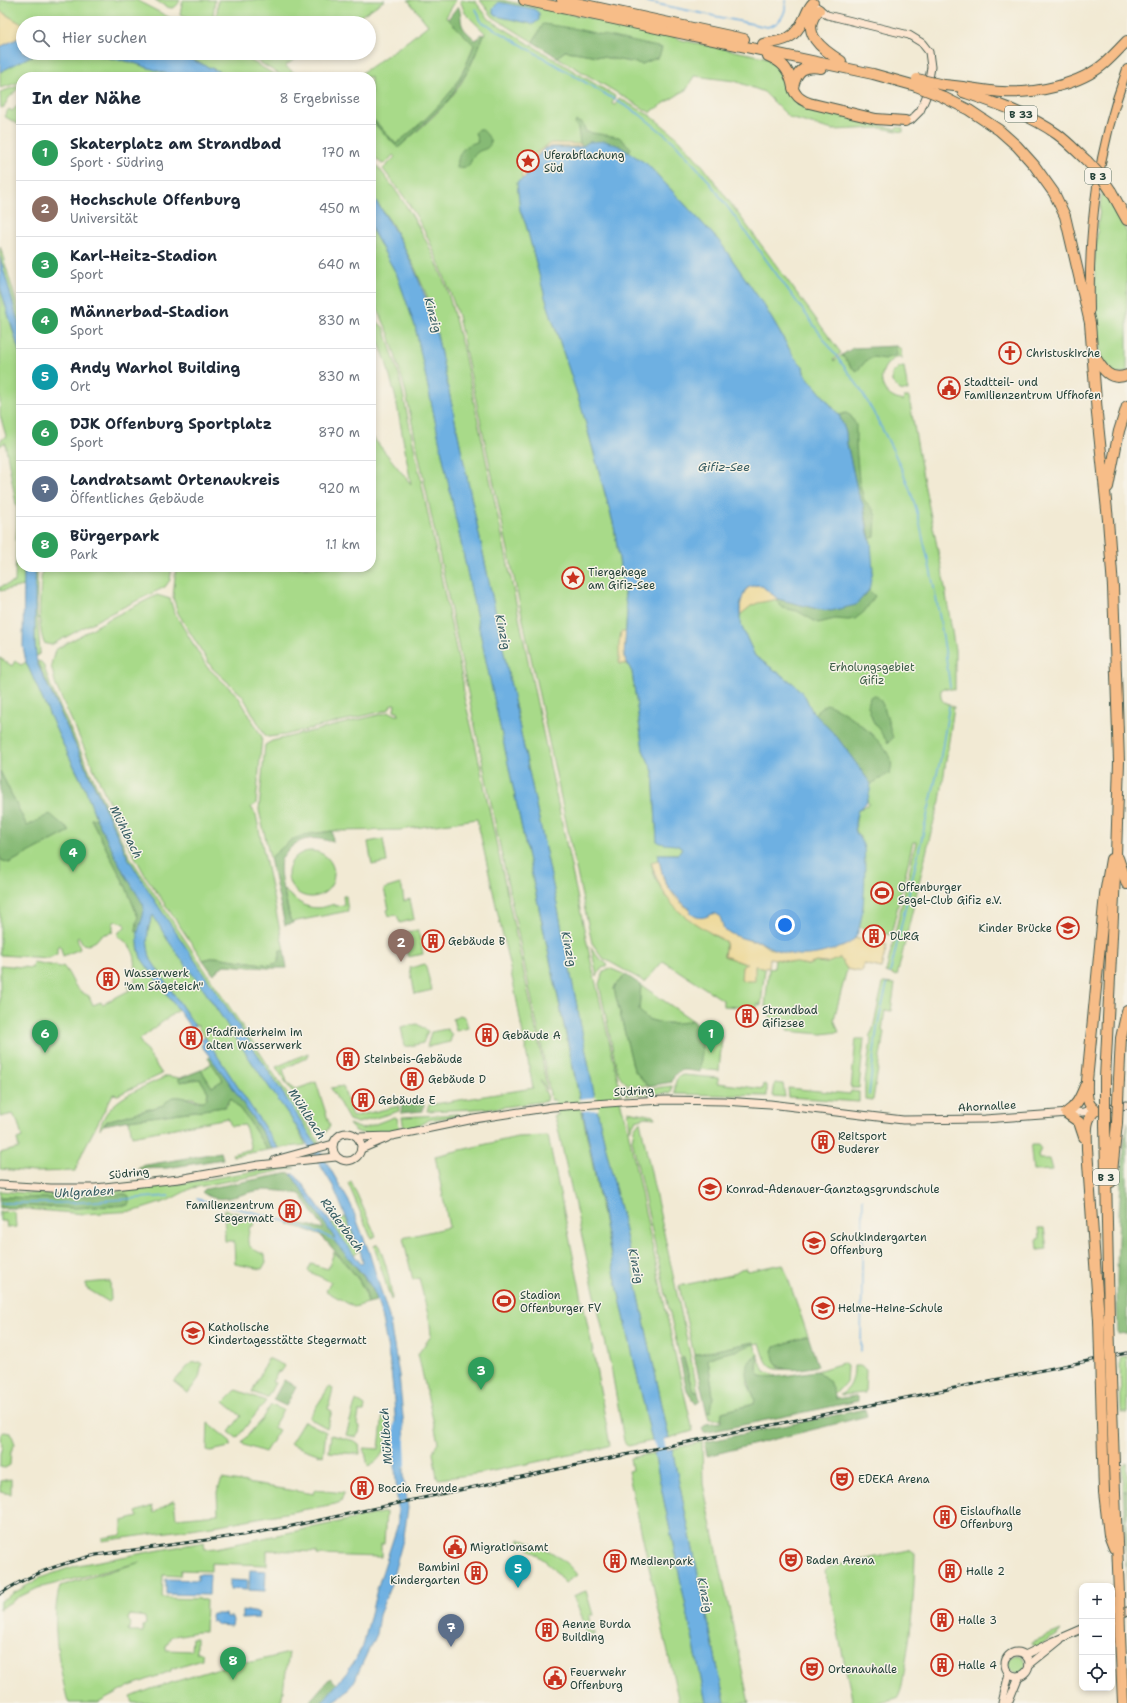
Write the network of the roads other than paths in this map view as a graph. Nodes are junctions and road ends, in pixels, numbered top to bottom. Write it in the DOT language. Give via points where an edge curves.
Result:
graph roads {
  1 [pos="524,0"];
  2 [pos="562,0"];
  3 [pos="815,4"];
  4 [pos="1127,41"];
  5 [pos="763,44"];
  6 [pos="752,48"];
  7 [pos="841,61"];
  8 [pos="1127,69"];
  9 [pos="890,76"];
  10 [pos="916,83"];
  11 [pos="944,86"];
  12 [pos="793,87"];
  13 [pos="904,122"];
  14 [pos="1127,220"];
  15 [pos="1090,323"];
  16 [pos="1092,352"];
  17 [pos="1127,375"];
  18 [pos="1127,406"];
  19 [pos="1106,497"];
  20 [pos="1117,838"];
  21 [pos="1116,854"];
  22 [pos="1127,884"];
  23 [pos="1127,1011"];
  24 [pos="1087,1081"];
  25 [pos="1127,1105"];
  26 [pos="1096,1110"];
  27 [pos="1066,1113"];
  28 [pos="878,1118"];
  29 [pos="392,1136"];
  30 [pos="358,1137"];
  31 [pos="333,1144"];
  32 [pos="361,1149"];
  33 [pos="1087,1149"];
  34 [pos="333,1157"];
  35 [pos="259,1165"];
  36 [pos="0,1185"];
  37 [pos="1107,1230"];
  38 [pos="1104,1320"];
  39 [pos="1118,1557"];
  40 [pos="1127,1611"];
  41 [pos="1115,1616"];
  42 [pos="1079,1630"];
  43 [pos="1061,1639"];
  44 [pos="1025,1655"];
  45 [pos="1029,1665"];
  46 [pos="1124,1669"];
  47 [pos="1009,1673"];
  48 [pos="1019,1676"];
  49 [pos="1002,1703"];
  50 [pos="1008,1703"];
  51 [pos="1123,1703"];
  1 -- 6 [label="highway, B 33"];
  2 -- 5 [label="highway, B 33"];
  3 -- 5 [label="highway" via="808,8 794,35"];
  3 -- 7 [label="highway" via="810,23 814,38 819,46"];
  3 -- 13 [label="street" via="827,14 910,35 922,43 929,52 931,67 926,97 920,111 911,120"];
  4 -- 11 [label="highway" via="1105,64 1072,82 1054,88 1003,92"];
  5 -- 7 [label="highway, B 33"];
  6 -- 9 [label="highway, B 33"];
  6 -- 12 [label="highway" via="785,65"];
  7 -- 9 [label="highway, B 33" via="882,70"];
  8 -- 15 [label="main road, B 3" via="1108,131 1095,192 1091,236"];
  9 -- 10 [label="highway, B 33"];
  9 -- 12 [label="highway" via="865,77 813,66 800,71"];
  10 -- 11 [label="highway, B 33, bridge"];
  10 -- 15 [label="highway, B 33, bridge" via="969,110 999,130 1030,160 1054,193 1065,216"];
  11 -- 14 [label="highway, B 33, bridge" via="1001,104 1057,134 1101,176"];
  12 -- 13 [label="highway" via="799,98 809,103 876,119"];
  15 -- 16 [label="highway, B 3"];
  16 -- 17 [label="highway" via="1107,374"];
  16 -- 19 [label="highway, B 3"];
  18 -- 19 [label="highway" via="1119,431"];
  19 -- 20 [label="highway, B 3" via="1113,587 1117,698"];
  20 -- 21 [label="highway, B 3"];
  20 -- 24 [label="highway" via="1105,894"];
  21 -- 22 [label="highway"];
  21 -- 37 [label="highway, B 3, bridge" via="1105,1079"];
  23 -- 37 [label="highway, bridge" via="1121,1038 1117,1123"];
  24 -- 26 [label="highway" via="1088,1102 1090,1107"];
  24 -- 27 [label="highway" via="1078,1102"];
  25 -- 26 [label="street"];
  26 -- 27 [label="street, Ahornallee"];
  26 -- 33 [label="highway" via="1090,1114 1087,1121"];
  27 -- 28 [label="street, Ahornallee" via="978,1119"];
  27 -- 33 [label="highway" via="1079,1122"];
  28 -- 29 [label="street, Südring" via="770,1104 666,1100 552,1108 474,1119"];
  29 -- 30 [label="street, Südring"];
  29 -- 32 [label="street, Südring"];
  30 -- 31 [label="street, Südring" via="350,1133 341,1134"];
  30 -- 32 [label="street"];
  31 -- 34 [label="street"];
  31 -- 35 [label="street, Südring"];
  32 -- 34 [label="street, Südring" via="358,1156 350,1161"];
  33 -- 38 [label="highway"];
  34 -- 35 [label="street, Südring"];
  35 -- 36 [label="street, Südring" via="180,1179 95,1188"];
  37 -- 38 [label="highway, B 3"];
  38 -- 39 [label="highway, B 3, bridge"];
  38 -- 39 [label="highway, bridge" via="1104,1492 1109,1534"];
  39 -- 46 [label="highway, B 3, bridge" via="1120,1635"];
  40 -- 41 [label="street"];
  42 -- 43 [label="street"];
  43 -- 44 [label="street"];
  43 -- 45 [label="street"];
  44 -- 45 [label="street"];
  44 -- 47 [label="street" via="1014,1652 1007,1657 1005,1667"];
  45 -- 48 [label="street" via="1026,1672"];
  46 -- 51 [label="highway, B 3"];
  47 -- 48 [label="street"];
  47 -- 49 [label="street"];
  48 -- 50 [label="street"];
}
